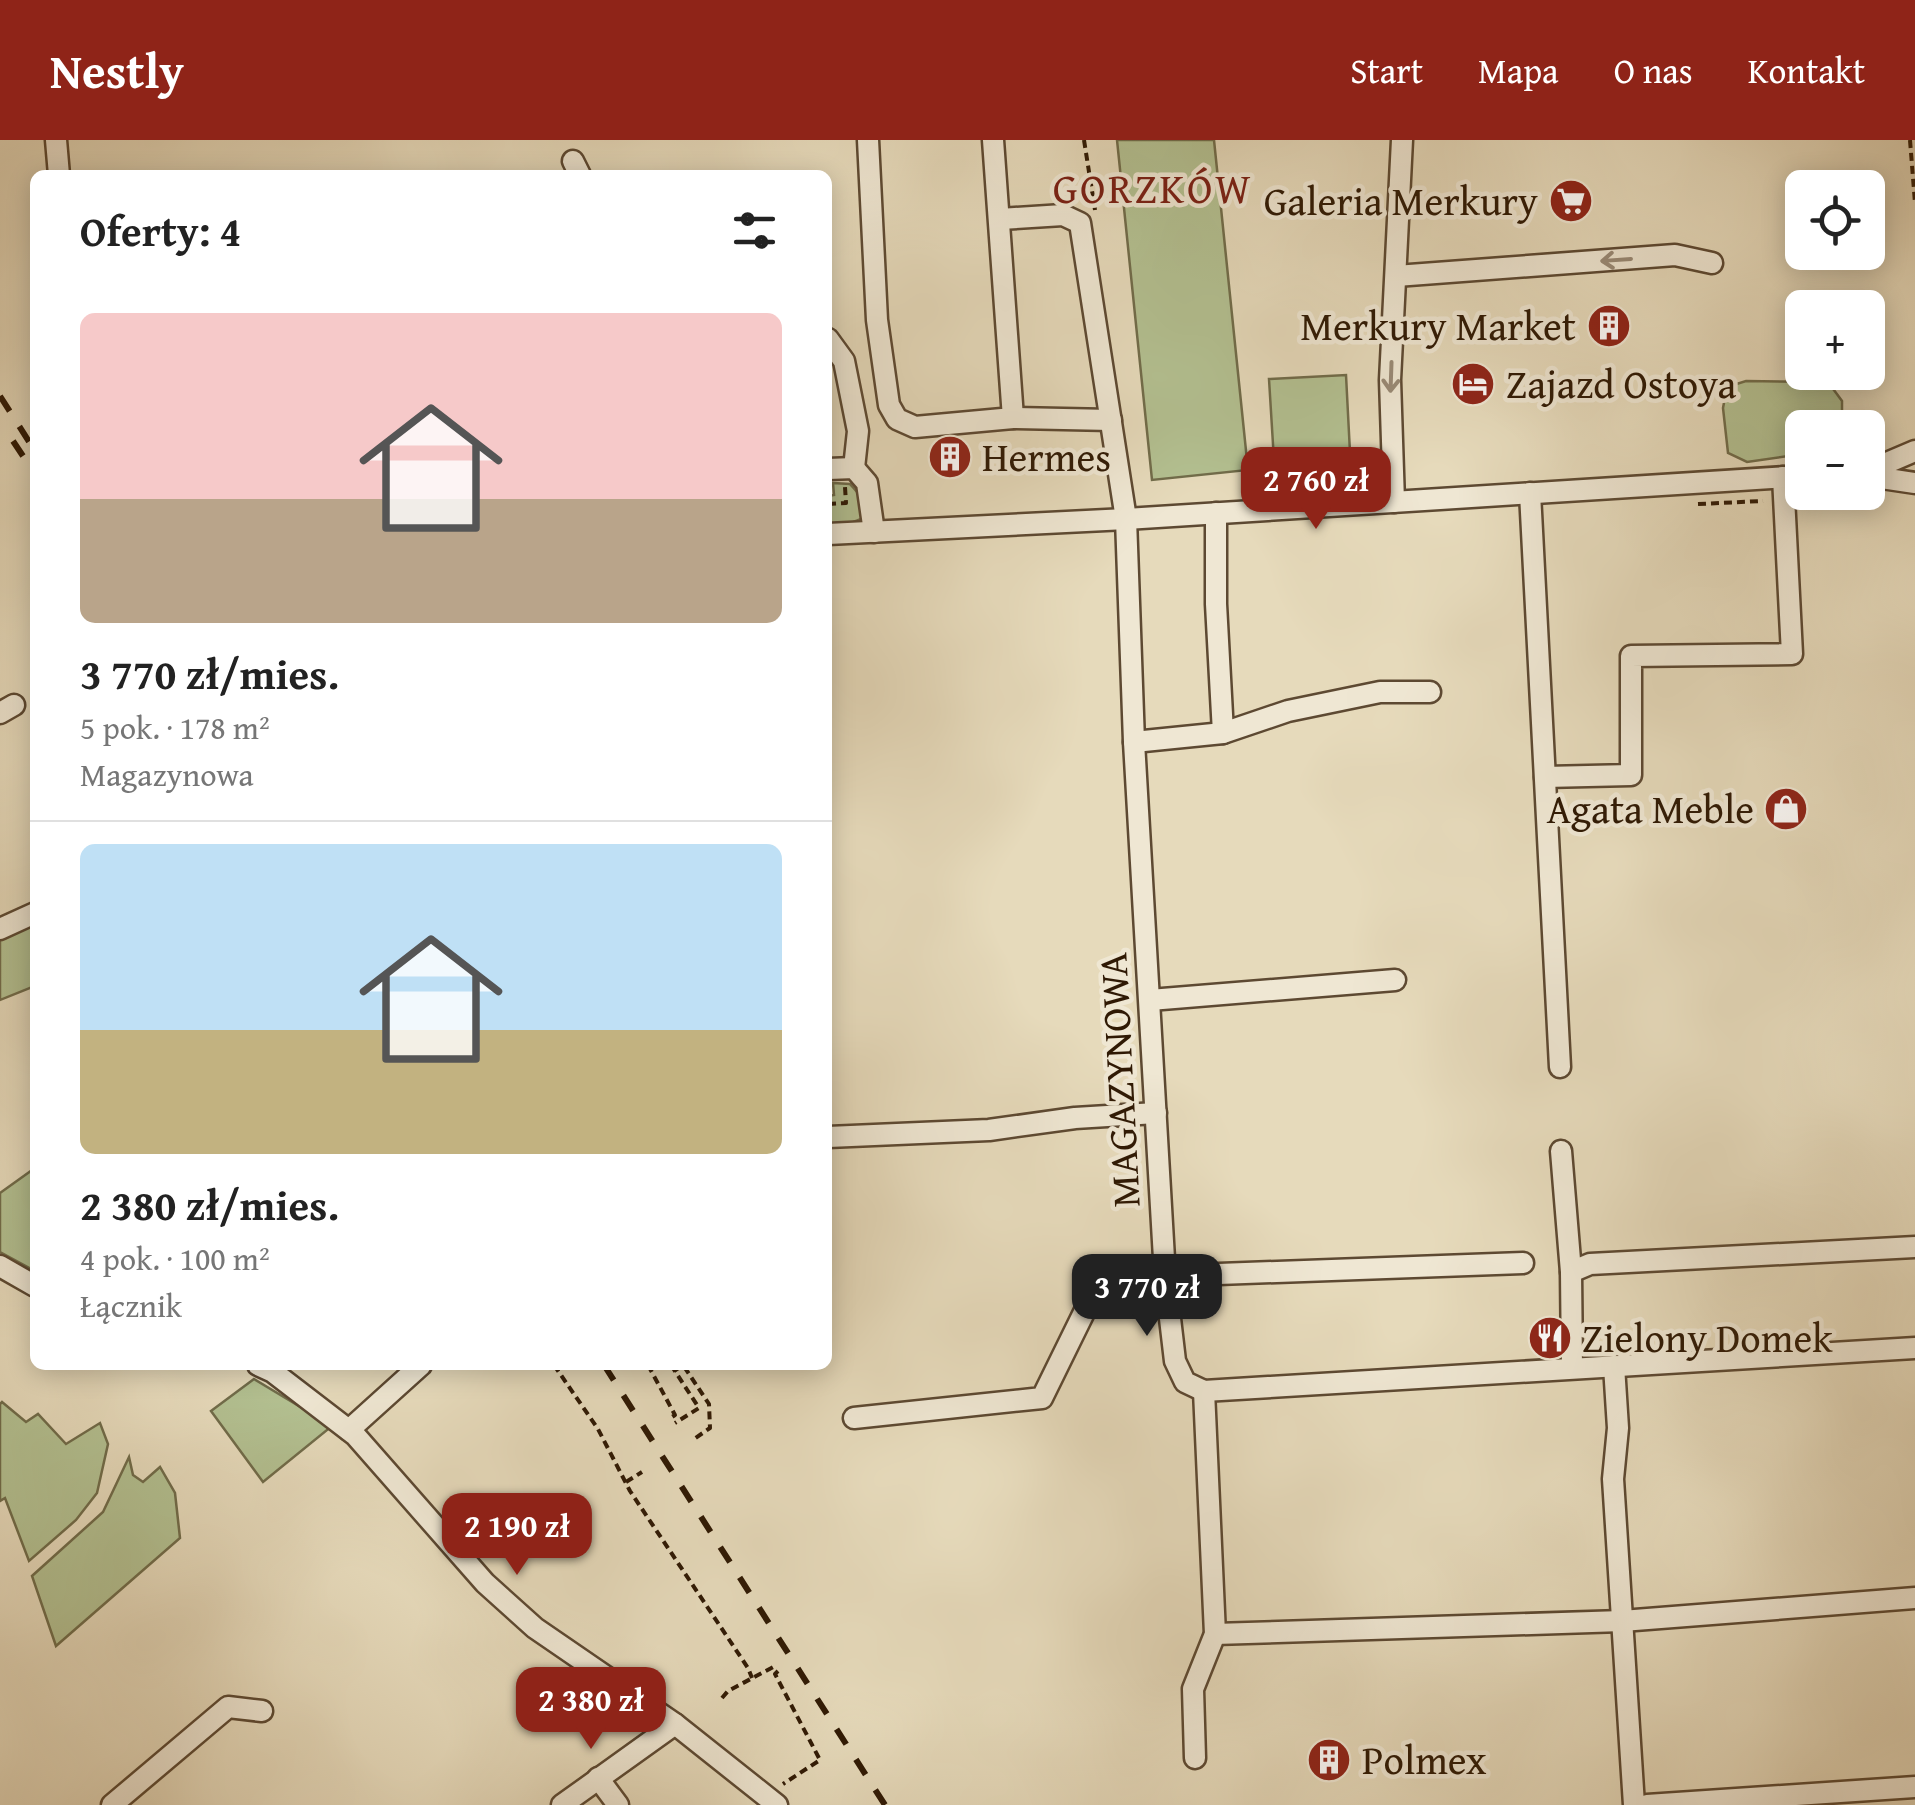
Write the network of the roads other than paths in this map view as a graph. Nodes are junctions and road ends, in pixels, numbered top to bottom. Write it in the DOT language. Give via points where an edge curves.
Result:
graph roads {
  1 [pos="56,140"];
  2 [pos="868,140"];
  3 [pos="994,140"];
  4 [pos="1402,140"];
  5 [pos="59,170"];
  6 [pos="1000,219"];
  7 [pos="1712,264"];
  8 [pos="1396,276"];
  9 [pos="832,344"];
  10 [pos="1013,418"];
  11 [pos="1111,420"];
  12 [pos="1915,451"];
  13 [pos="1885,465"];
  14 [pos="842,469"];
  15 [pos="1885,476"];
  16 [pos="1785,477"];
  17 [pos="1915,482"];
  18 [pos="1530,493"];
  19 [pos="1394,502"];
  20 [pos="1793,510"];
  21 [pos="1216,513"];
  22 [pos="1126,519"];
  23 [pos="874,532"];
  24 [pos="832,534"];
  25 [pos="1430,692"];
  26 [pos="1223,733"];
  27 [pos="1134,742"];
  28 [pos="1545,777"];
  29 [pos="30,915"];
  30 [pos="0,928"];
  31 [pos="1395,980"];
  32 [pos="1150,1000"];
  33 [pos="1560,1067"];
  34 [pos="1156,1113"];
  35 [pos="832,1137"];
  36 [pos="1561,1150"];
  37 [pos="1915,1247"];
  38 [pos="1523,1264"];
  39 [pos="0,1266"];
  40 [pos="1570,1272"];
  41 [pos="1165,1276"];
  42 [pos="30,1283"];
  43 [pos="1915,1348"];
  44 [pos="1614,1366"];
  45 [pos="1572,1368"];
  46 [pos="269,1370"];
  47 [pos="415,1370"];
  48 [pos="1204,1390"];
  49 [pos="854,1418"];
  50 [pos="349,1430"];
  51 [pos="1915,1598"];
  52 [pos="1622,1621"];
  53 [pos="1215,1634"];
  54 [pos="262,1711"];
  55 [pos="675,1724"];
  56 [pos="1196,1758"];
  57 [pos="598,1778"];
  58 [pos="1915,1786"];
  59 [pos="112,1805"];
  60 [pos="562,1805"];
  61 [pos="618,1805"];
  62 [pos="777,1805"];
  63 [pos="1634,1805"];
  64 [pos="1647,1805"];
  1 -- 5 [label="street"];
  2 -- 10 [label="street" via="877,320 889,404 897,419 915,427"];
  3 -- 6 [label="street"];
  4 -- 8 [label="street"];
  6 -- 10 [label="street"];
  6 -- 11 [label="street, MAGAZYNOWA" via="1063,216 1080,223"];
  7 -- 8 [label="street, one-way" via="1675,255"];
  8 -- 19 [label="street, one-way" via="1390,380"];
  9 -- 14 [label="street" via="844,361 858,431"];
  10 -- 11 [label="street"];
  11 -- 22 [label="street, MAGAZYNOWA"];
  12 -- 13 [label="street"];
  14 -- 23 [label="street" via="868,483"];
  15 -- 17 [label="street"];
  16 -- 18 [label="street"];
  18 -- 19 [label="street"];
  18 -- 28 [label="street"];
  19 -- 21 [label="street"];
  20 -- 28 [label="street" via="1792,654 1631,656 1631,775"];
  21 -- 22 [label="street"];
  21 -- 26 [label="street"];
  22 -- 23 [label="street"];
  22 -- 27 [label="street, MAGAZYNOWA"];
  23 -- 24 [label="street"];
  25 -- 26 [label="street" via="1380,692"];
  26 -- 27 [label="street"];
  27 -- 32 [label="street, MAGAZYNOWA"];
  28 -- 33 [label="street"];
  29 -- 30 [label="street"];
  31 -- 32 [label="street"];
  32 -- 34 [label="street, MAGAZYNOWA"];
  34 -- 35 [label="street"];
  34 -- 41 [label="street, MAGAZYNOWA"];
  36 -- 40 [label="street"];
  37 -- 40 [label="street" via="1590,1264"];
  38 -- 41 [label="street"];
  39 -- 42 [label="street"];
  40 -- 45 [label="street"];
  41 -- 48 [label="street, MAGAZYNOWA" via="1174,1362 1185,1382"];
  41 -- 49 [label="street" via="1097,1286 1042,1398"];
  43 -- 44 [label="street"];
  44 -- 45 [label="street"];
  44 -- 52 [label="street"];
  45 -- 48 [label="street"];
  46 -- 50 [label="street"];
  47 -- 50 [label="street"];
  48 -- 53 [label="street"];
  50 -- 55 [label="street" via="485,1583 534,1628"];
  51 -- 52 [label="street"];
  52 -- 53 [label="street"];
  52 -- 63 [label="street"];
  53 -- 56 [label="street" via="1193,1689"];
  54 -- 59 [label="street" via="228,1707"];
  55 -- 57 [label="street"];
  55 -- 62 [label="street"];
  57 -- 60 [label="street"];
  57 -- 61 [label="street"];
  58 -- 64 [label="street"];
}
